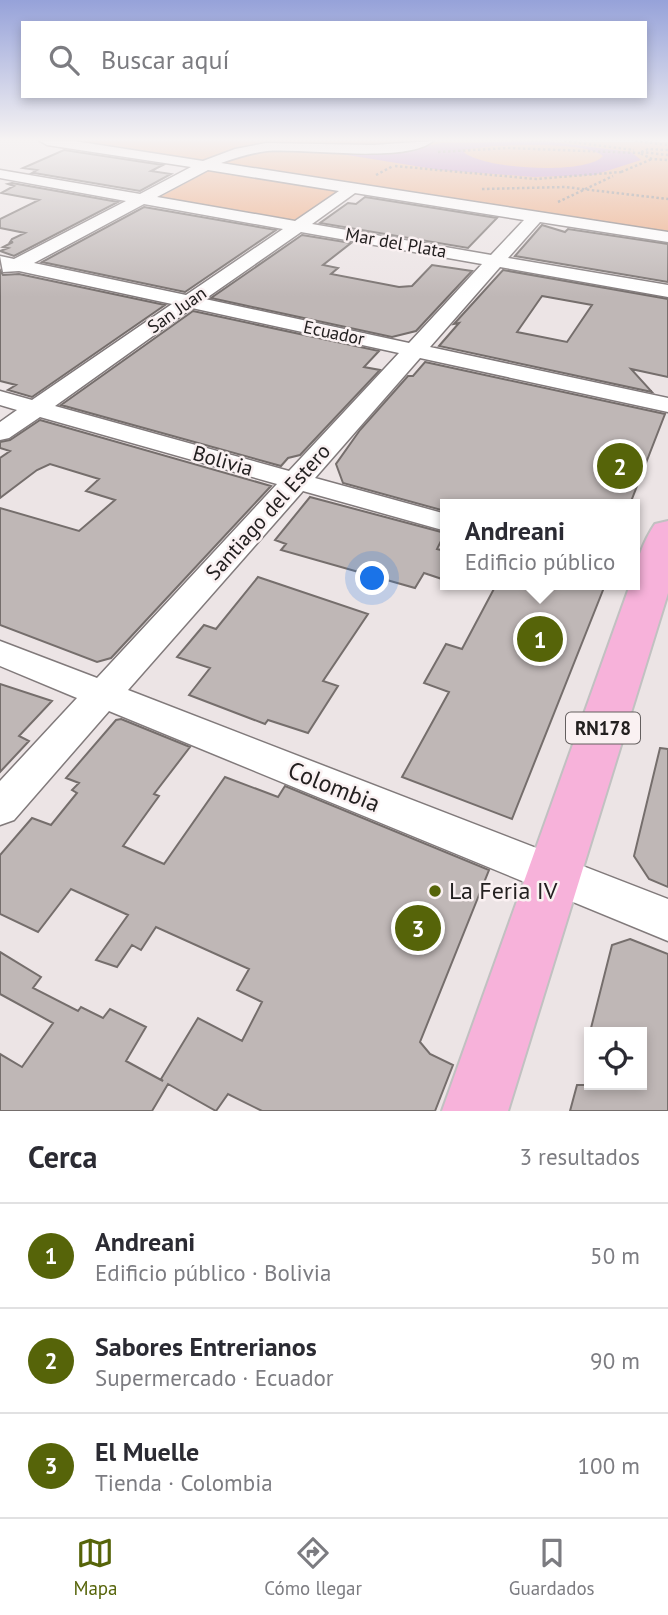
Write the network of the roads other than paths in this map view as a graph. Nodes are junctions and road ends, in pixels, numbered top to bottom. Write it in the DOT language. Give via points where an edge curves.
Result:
graph roads {
  1 [pos="110,193"];
  2 [pos="155,193"];
  3 [pos="346,193"];
  4 [pos="400,193"];
  5 [pos="143,199"];
  6 [pos="543,211"];
  7 [pos="299,226"];
  8 [pos="668,237"];
  9 [pos="496,261"];
  10 [pos="6,266"];
  11 [pos="668,291"];
  12 [pos="190,302"];
  13 [pos="415,350"];
  14 [pos="0,398"];
  15 [pos="668,405"];
  16 [pos="36,408"];
  17 [pos="0,433"];
  18 [pos="296,481"];
  19 [pos="440,521"];
  20 [pos="668,532"];
  21 [pos="651,581"];
  22 [pos="0,653"];
  23 [pos="103,694"];
  24 [pos="0,808"];
  25 [pos="554,875"];
  26 [pos="668,920"];
  27 [pos="475,1111"];
  1 -- 5 [label="street, Mar del Plata"];
  2 -- 5 [label="street"];
  3 -- 7 [label="street, San Juan"];
  4 -- 6 [label="street"];
  5 -- 7 [label="street, Mar del Plata"];
  5 -- 10 [label="street"];
  6 -- 8 [label="street"];
  6 -- 9 [label="street, Santiago del Estero"];
  7 -- 9 [label="street, Mar del Plata"];
  7 -- 12 [label="street, San Juan"];
  9 -- 11 [label="street, Mar del Plata"];
  9 -- 13 [label="street, Santiago del Estero"];
  10 -- 12 [label="street, Ecuador"];
  12 -- 13 [label="street, Ecuador"];
  12 -- 16 [label="street, San Juan"];
  13 -- 15 [label="street, Ecuador"];
  13 -- 18 [label="street, Santiago del Estero"];
  14 -- 16 [label="street, Bolivia"];
  16 -- 17 [label="street, San Juan"];
  16 -- 18 [label="street, Bolivia"];
  18 -- 19 [label="street, Bolivia"];
  18 -- 23 [label="street, Santiago del Estero"];
  20 -- 21 [label="main road, RN178"];
  21 -- 25 [label="main road, RN178"];
  22 -- 23 [label="street, Colombia"];
  23 -- 24 [label="street, Santiago del Estero"];
  23 -- 25 [label="street, Colombia"];
  25 -- 26 [label="street, Colombia"];
  25 -- 27 [label="main road, RN178"];
}
